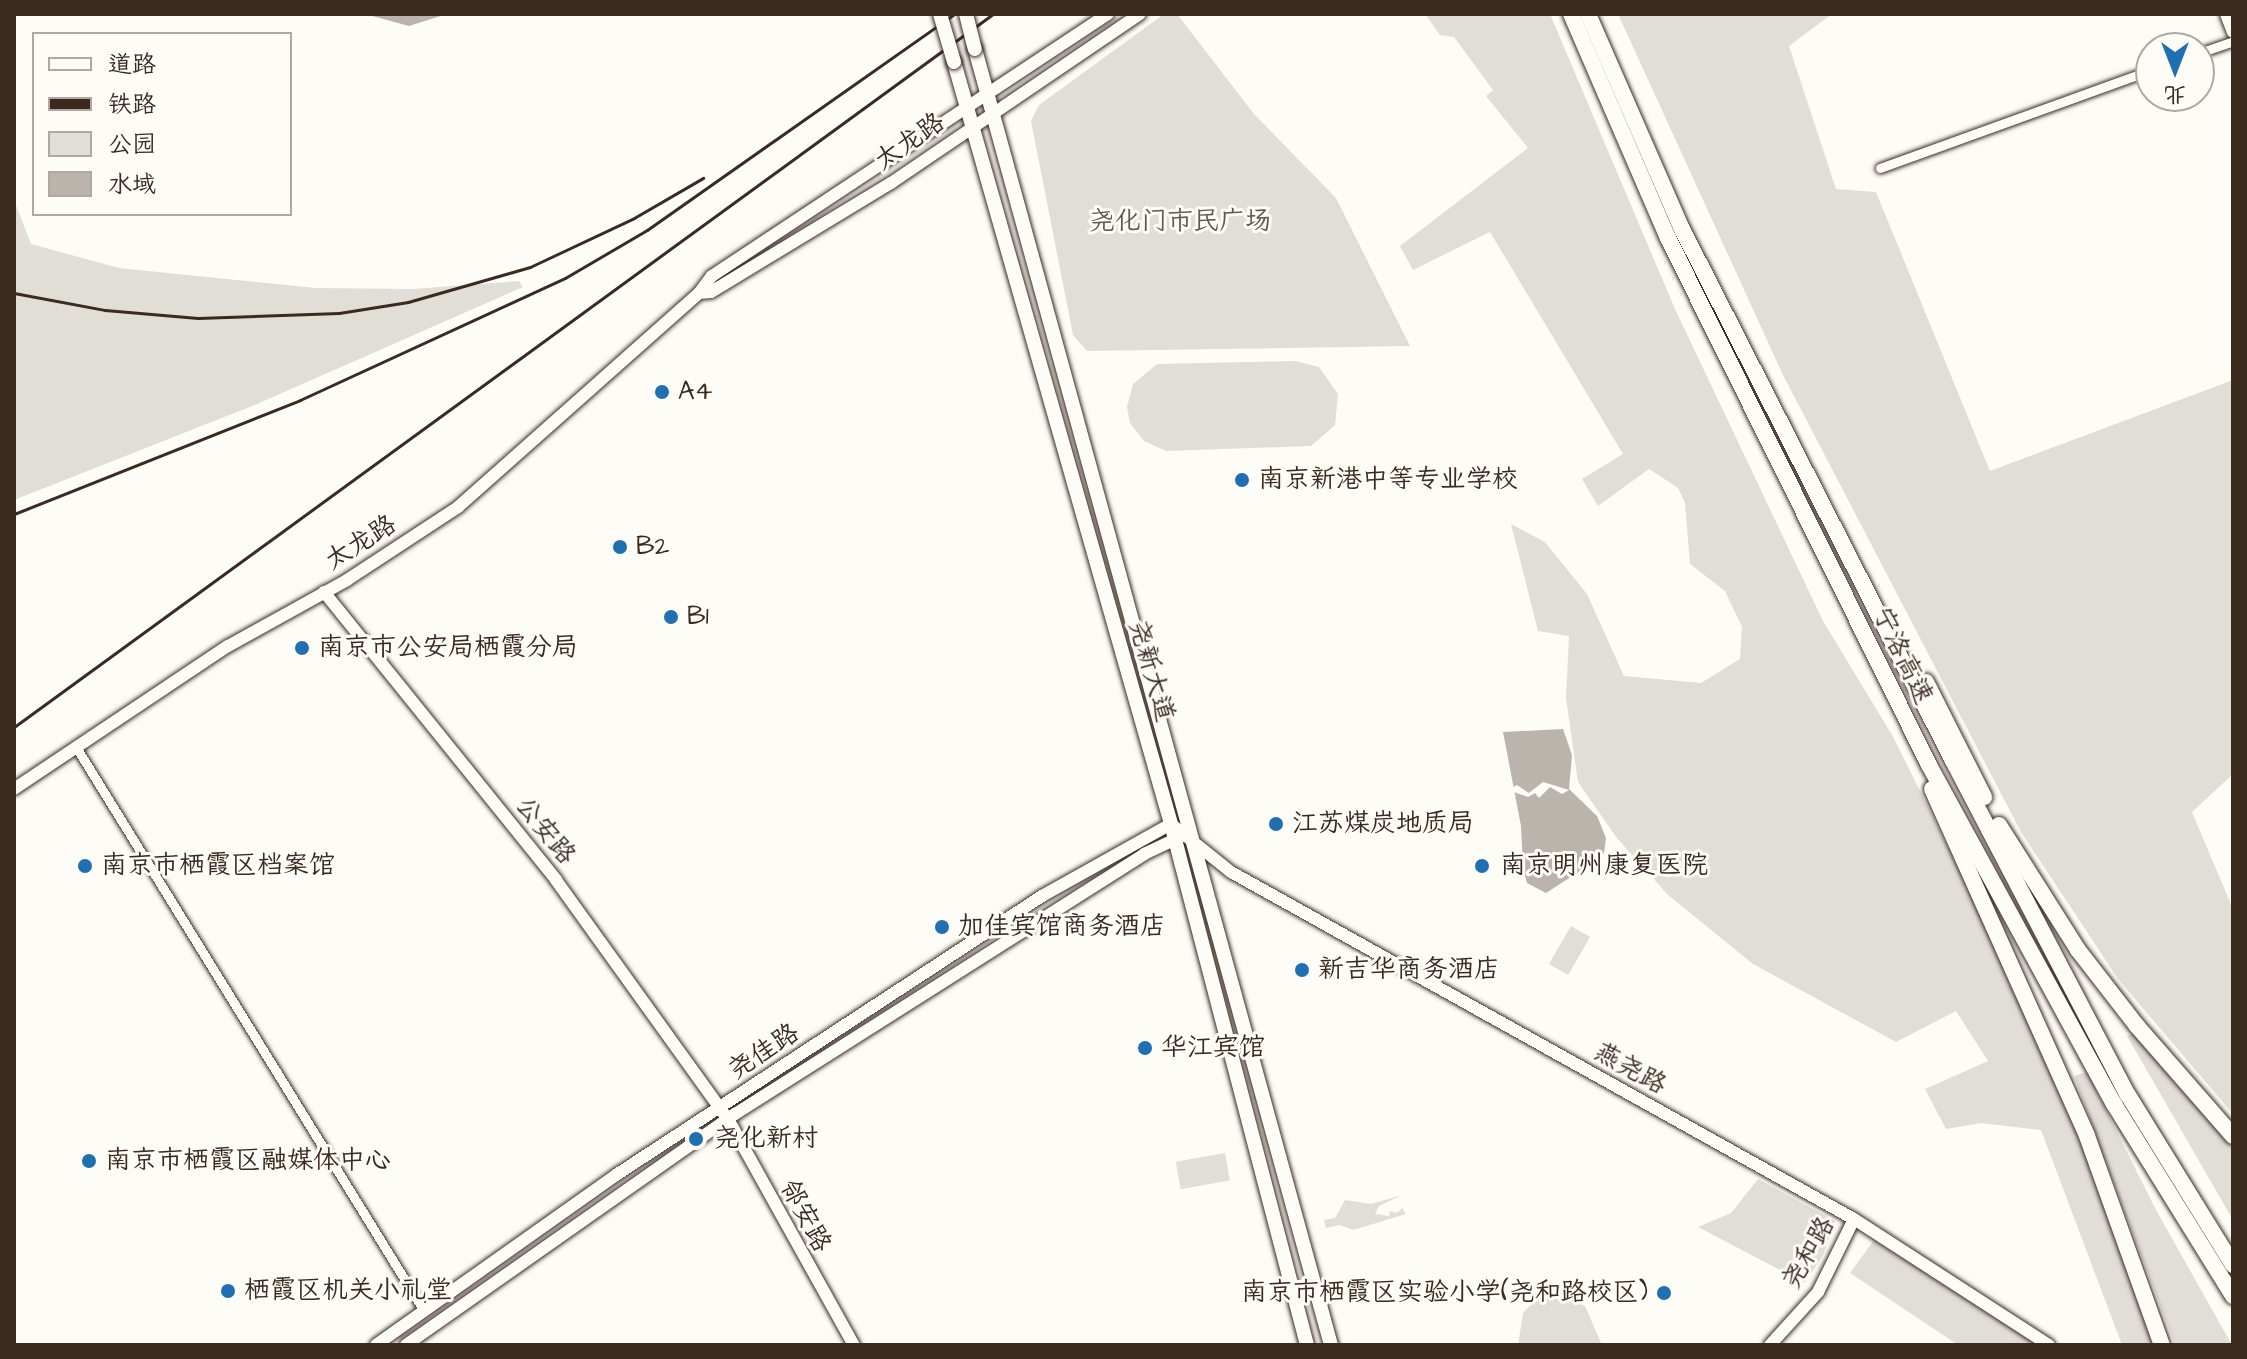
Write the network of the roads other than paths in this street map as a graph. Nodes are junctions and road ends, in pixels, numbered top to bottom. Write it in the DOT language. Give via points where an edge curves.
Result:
graph roads {
  1 [pos="940,14"];
  2 [pos="966,14"];
  3 [pos="1108,14"];
  4 [pos="1140,14"];
  5 [pos="1571,14"];
  6 [pos="1588,14"];
  7 [pos="2226,14"];
  8 [pos="2233,32"];
  9 [pos="2135,76"];
  10 [pos="989,91"];
  11 [pos="966,104"];
  12 [pos="995,110"];
  13 [pos="971,125"];
  14 [pos="1880,168"];
  15 [pos="699,293"];
  16 [pos="1862,575"];
  17 [pos="324,592"];
  18 [pos="1890,684"];
  19 [pos="76,747"];
  20 [pos="14,789"];
  21 [pos="1180,832"];
  22 [pos="720,1107"];
  23 [pos="728,1119"];
  24 [pos="2233,1136"];
  25 [pos="1854,1219"];
  26 [pos="2233,1265"];
  27 [pos="2233,1296"];
  28 [pos="424,1311"];
  29 [pos="376,1345"];
  30 [pos="406,1345"];
  31 [pos="854,1345"];
  32 [pos="1307,1345"];
  33 [pos="1331,1345"];
  34 [pos="1770,1345"];
  35 [pos="2049,1345"];
  36 [pos="2162,1345"];
  1 -- 11 [label="main road, 尧新大道, bridge"];
  2 -- 10 [label="main road, 尧新大道, bridge"];
  3 -- 10 [label="main road, 太龙路"];
  4 -- 12 [label="main road, 太龙路"];
  5 -- 18 [label="highway, 宁洛高速" via="1668,238"];
  6 -- 16 [label="highway, 宁洛高速" via="1682,229"];
  7 -- 8 [label="main road"];
  9 -- 14 [label="street"];
  10 -- 11 [label="main road, 太龙路"];
  10 -- 12 [label="main road, 尧新大道"];
  11 -- 13 [label="main road, 尧新大道"];
  11 -- 15 [label="main road, 太龙路" via="884,167 712,276"];
  12 -- 13 [label="main road, 太龙路"];
  12 -- 21 [label="main road, 尧新大道"];
  13 -- 15 [label="main road, 太龙路" via="891,183 711,292"];
  13 -- 21 [label="main road, 尧新大道"];
  15 -- 17 [label="main road, 太龙路" via="458,507"];
  16 -- 24 [label="highway" via="1938,703 2031,883 2137,1026"];
  16 -- 26 [label="highway, 宁洛高速" via="2128,1095"];
  17 -- 19 [label="main road, 太龙路" via="228,646"];
  17 -- 22 [label="main road, 公安路" via="556,880"];
  18 -- 27 [label="highway, 宁洛高速" via="2114,1104"];
  18 -- 36 [label="highway" via="2087,1136"];
  19 -- 20 [label="main road, 太龙路"];
  19 -- 28 [label="street"];
  21 -- 22 [label="main road, 尧佳路" via="1042,896"];
  21 -- 23 [label="main road, 尧佳路"];
  21 -- 25 [label="main road, 燕尧路" via="1231,872"];
  21 -- 32 [label="main road, 尧新大道"];
  21 -- 33 [label="main road, 尧新大道"];
  22 -- 23 [label="main road, 邻安路"];
  22 -- 28 [label="main road, 尧佳路"];
  23 -- 30 [label="main road, 尧佳路"];
  23 -- 31 [label="main road, 邻安路"];
  25 -- 34 [label="main road, 尧和路" via="1818,1292"];
  25 -- 35 [label="main road, 燕尧路"];
  28 -- 29 [label="main road, 尧佳路"];
}
